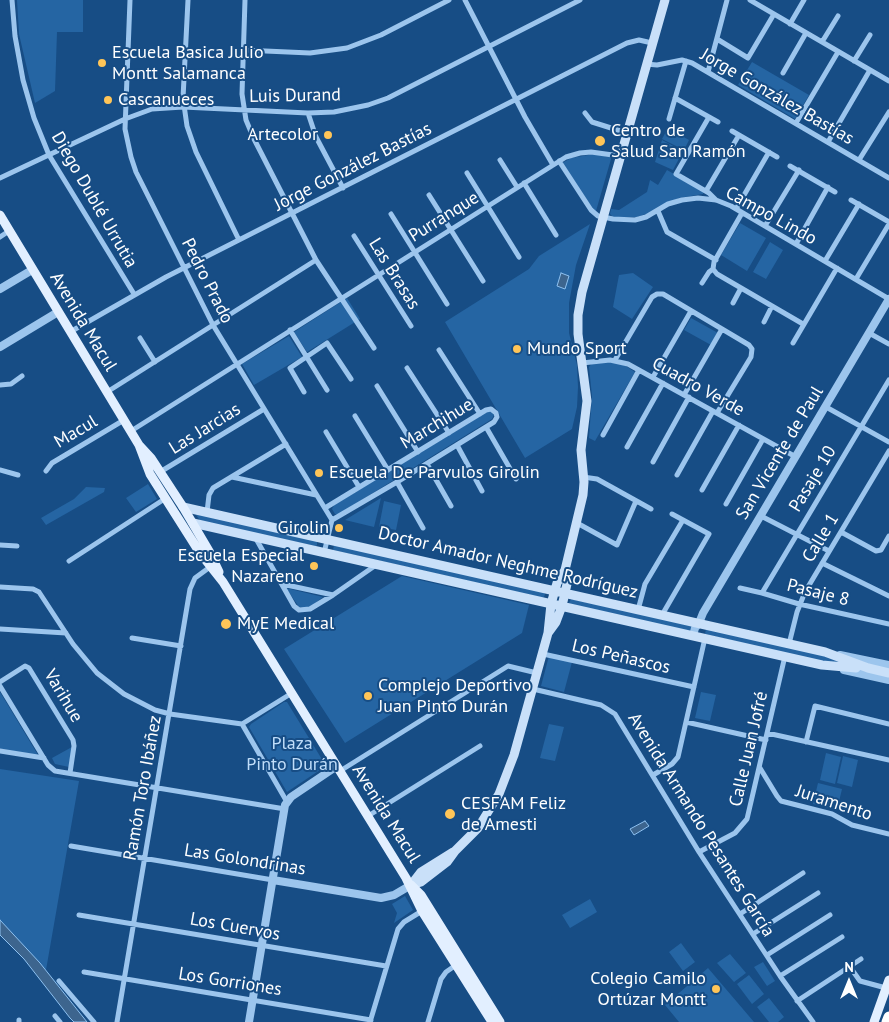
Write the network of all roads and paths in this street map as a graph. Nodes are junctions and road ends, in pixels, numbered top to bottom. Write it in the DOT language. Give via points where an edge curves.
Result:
graph roads {
  1 [pos="12,0"];
  2 [pos="130,0"];
  3 [pos="188,0"];
  4 [pos="245,0"];
  5 [pos="449,0"];
  6 [pos="465,0"];
  7 [pos="580,0"];
  8 [pos="665,0"];
  9 [pos="727,0"];
  10 [pos="750,0"];
  11 [pos="804,0"];
  12 [pos="760,2"];
  13 [pos="774,14"];
  14 [pos="838,16"];
  15 [pos="790,24"];
  16 [pos="806,33"];
  17 [pos="870,35"];
  18 [pos="716,39"];
  19 [pos="822,42"];
  20 [pos="652,43"];
  21 [pos="489,46"];
  22 [pos="243,50"];
  23 [pos="838,52"];
  24 [pos="686,60"];
  25 [pos="854,61"];
  26 [pos="646,64"];
  27 [pos="870,70"];
  28 [pos="708,72"];
  29 [pos="782,73"];
  30 [pos="889,80"];
  31 [pos="675,98"];
  32 [pos="516,100"];
  33 [pos="184,108"];
  34 [pos="243,110"];
  35 [pos="889,112"];
  36 [pos="308,113"];
  37 [pos="584,113"];
  38 [pos="709,117"];
  39 [pos="125,119"];
  40 [pos="669,119"];
  41 [pos="718,122"];
  42 [pos="796,123"];
  43 [pos="732,131"];
  44 [pos="627,133"];
  45 [pos="739,135"];
  46 [pos="828,142"];
  47 [pos="769,152"];
  48 [pos="49,155"];
  49 [pos="620,156"];
  50 [pos="777,157"];
  51 [pos="500,160"];
  52 [pos="859,160"];
  53 [pos="559,161"];
  54 [pos="553,164"];
  55 [pos="790,166"];
  56 [pos="799,170"];
  57 [pos="467,173"];
  58 [pos="0,178"];
  59 [pos="889,178"];
  60 [pos="524,183"];
  61 [pos="517,187"];
  62 [pos="828,187"];
  63 [pos="343,188"];
  64 [pos="706,191"];
  65 [pos="835,192"];
  66 [pos="430,195"];
  67 [pos="716,200"];
  68 [pos="850,200"];
  69 [pos="859,204"];
  70 [pos="487,206"];
  71 [pos="736,209"];
  72 [pos="658,210"];
  73 [pos="742,213"];
  74 [pos="291,214"];
  75 [pos="391,214"];
  76 [pos="0,215"];
  77 [pos="603,217"];
  78 [pos="889,223"];
  79 [pos="765,226"];
  80 [pos="451,229"];
  81 [pos="9,231"];
  82 [pos="556,235"];
  83 [pos="354,236"];
  84 [pos="0,237"];
  85 [pos="239,240"];
  86 [pos="796,244"];
  87 [pos="414,252"];
  88 [pos="519,257"];
  89 [pos="316,260"];
  90 [pos="716,260"];
  91 [pos="825,262"];
  92 [pos="184,268"];
  93 [pos="836,268"];
  94 [pos="713,269"];
  95 [pos="32,270"];
  96 [pos="378,274"];
  97 [pos="856,279"];
  98 [pos="483,281"];
  99 [pos="702,283"];
  100 [pos="741,288"];
  101 [pos="0,289"];
  102 [pos="134,294"];
  103 [pos="340,299"];
  104 [pos="889,299"];
  105 [pos="733,303"];
  106 [pos="447,304"];
  107 [pos="772,306"];
  108 [pos="691,311"];
  109 [pos="58,312"];
  110 [pos="764,322"];
  111 [pos="803,324"];
  112 [pos="214,325"];
  113 [pos="411,326"];
  114 [pos="722,329"];
  115 [pos="290,330"];
  116 [pos="70,332"];
  117 [pos="869,333"];
  118 [pos="140,338"];
  119 [pos="793,343"];
  120 [pos="889,344"];
  121 [pos="0,347"];
  122 [pos="374,348"];
  123 [pos="439,350"];
  124 [pos="306,357"];
  125 [pos="616,360"];
  126 [pos="155,362"];
  127 [pos="582,363"];
  128 [pos="237,364"];
  129 [pos="407,368"];
  130 [pos="640,370"];
  131 [pos="22,376"];
  132 [pos="652,377"];
  133 [pos="351,379"];
  134 [pos="889,380"];
  135 [pos="663,383"];
  136 [pos="0,385"];
  137 [pos="377,386"];
  138 [pos="327,390"];
  139 [pos="107,392"];
  140 [pos="304,392"];
  141 [pos="686,396"];
  142 [pos="826,407"];
  143 [pos="264,409"];
  144 [pos="715,412"];
  145 [pos="480,414"];
  146 [pos="355,416"];
  147 [pos="124,420"];
  148 [pos="739,425"];
  149 [pos="486,427"];
  150 [pos="861,427"];
  151 [pos="131,431"];
  152 [pos="326,432"];
  153 [pos="449,433"];
  154 [pos="604,435"];
  155 [pos="763,439"];
  156 [pos="889,442"];
  157 [pos="286,444"];
  158 [pos="140,445"];
  159 [pos="457,445"];
  160 [pos="627,446"];
  161 [pos="889,451"];
  162 [pos="418,452"];
  163 [pos="796,457"];
  164 [pos="653,462"];
  165 [pos="883,462"];
  166 [pos="427,464"];
  167 [pos="889,465"];
  168 [pos="0,470"];
  169 [pos="388,470"];
  170 [pos="46,471"];
  171 [pos="160,472"];
  172 [pos="18,475"];
  173 [pos="677,475"];
  174 [pos="232,477"];
  175 [pos="584,477"];
  176 [pos="516,479"];
  177 [pos="396,482"];
  178 [pos="359,487"];
  179 [pos="702,490"];
  180 [pos="482,491"];
  181 [pos="316,494"];
  182 [pos="166,498"];
  183 [pos="636,501"];
  184 [pos="726,504"];
  185 [pos="451,506"];
  186 [pos="183,507"];
  187 [pos="325,508"];
  188 [pos="651,509"];
  189 [pos="207,512"];
  190 [pos="672,514"];
  191 [pos="177,516"];
  192 [pos="761,516"];
  193 [pos="332,520"];
  194 [pos="683,520"];
  195 [pos="193,523"];
  196 [pos="577,523"];
  197 [pos="423,528"];
  198 [pos="840,532"];
  199 [pos="797,534"];
  200 [pos="889,536"];
  201 [pos="255,537"];
  202 [pos="327,539"];
  203 [pos="0,545"];
  204 [pos="17,546"];
  205 [pos="829,551"];
  206 [pos="324,553"];
  207 [pos="420,560"];
  208 [pos="69,561"];
  209 [pos="822,563"];
  210 [pos="376,564"];
  211 [pos="210,566"];
  212 [pos="565,570"];
  213 [pos="417,574"];
  214 [pos="223,582"];
  215 [pos="282,584"];
  216 [pos="0,587"];
  217 [pos="740,588"];
  218 [pos="554,591"];
  219 [pos="566,593"];
  220 [pos="762,593"];
  221 [pos="333,595"];
  222 [pos="889,596"];
  223 [pos="550,604"];
  224 [pos="799,604"];
  225 [pos="562,606"];
  226 [pos="638,610"];
  227 [pos="662,615"];
  228 [pos="699,623"];
  229 [pos="889,624"];
  230 [pos="0,629"];
  231 [pos="66,633"];
  232 [pos="548,633"];
  233 [pos="699,637"];
  234 [pos="132,638"];
  235 [pos="789,644"];
  236 [pos="181,646"];
  237 [pos="825,652"];
  238 [pos="543,654"];
  239 [pos="784,656"];
  240 [pos="822,665"];
  241 [pos="889,665"];
  242 [pos="868,668"];
  243 [pos="537,673"];
  244 [pos="889,673"];
  245 [pos="889,680"];
  246 [pos="0,682"];
  247 [pos="0,686"];
  248 [pos="694,687"];
  249 [pos="533,689"];
  250 [pos="292,693"];
  251 [pos="170,714"];
  252 [pos="686,722"];
  253 [pos="242,724"];
  254 [pos="889,724"];
  255 [pos="767,733"];
  256 [pos="766,740"];
  257 [pos="806,742"];
  258 [pos="480,746"];
  259 [pos="0,751"];
  260 [pos="44,758"];
  261 [pos="889,760"];
  262 [pos="760,767"];
  263 [pos="339,769"];
  264 [pos="70,773"];
  265 [pos="653,775"];
  266 [pos="157,788"];
  267 [pos="286,806"];
  268 [pos="368,816"];
  269 [pos="889,834"];
  270 [pos="71,846"];
  271 [pos="699,852"];
  272 [pos="145,859"];
  273 [pos="803,873"];
  274 [pos="273,880"];
  275 [pos="411,885"];
  276 [pos="818,893"];
  277 [pos="422,911"];
  278 [pos="740,914"];
  279 [pos="79,915"];
  280 [pos="830,915"];
  281 [pos="134,924"];
  282 [pos="753,934"];
  283 [pos="842,937"];
  284 [pos="262,946"];
  285 [pos="767,955"];
  286 [pos="861,959"];
  287 [pos="456,965"];
  288 [pos="386,966"];
  289 [pos="850,967"];
  290 [pos="84,972"];
  291 [pos="780,976"];
  292 [pos="125,979"];
  293 [pos="59,982"];
  294 [pos="888,984"];
  295 [pos="253,1000"];
  296 [pos="798,1001"];
  297 [pos="55,1016"];
  298 [pos="889,1017"];
  299 [pos="370,1021"];
  300 [pos="429,1021"];
  301 [pos="60,1022"];
  302 [pos="94,1022"];
  303 [pos="117,1022"];
  304 [pos="249,1022"];
  305 [pos="492,1022"];
  306 [pos="500,1022"];
  307 [pos="813,1022"];
  308 [pos="874,1022"];
  309 [pos="887,1022"];
  1 -- 48 [label="street, Diego Dublé Urrutia" via="23,80"];
  2 -- 39 [label="street, Pedro Prado"];
  3 -- 33 [label="street"];
  4 -- 22 [label="street"];
  5 -- 22 [label="street" via="381,35 347,48 310,53"];
  6 -- 21 [label="street"];
  7 -- 21 [label="street, Luis Durand"];
  8 -- 20 [label="main road"];
  9 -- 18 [label="street"];
  10 -- 12 [label="street"];
  11 -- 15 [label="street"];
  12 -- 13 [label="street"];
  13 -- 15 [label="street"];
  13 -- 18 [label="street" via="748,58"];
  14 -- 19 [label="street"];
  15 -- 16 [label="street"];
  16 -- 19 [label="street"];
  16 -- 29 [label="street"];
  17 -- 25 [label="street"];
  18 -- 28 [label="street"];
  19 -- 23 [label="street"];
  20 -- 26 [label="main road"];
  20 -- 32 [label="street, Jorge González Bastías" via="631,41"];
  21 -- 32 [label="street"];
  21 -- 36 [label="street, Luis Durand" via="378,102 346,110"];
  22 -- 34 [label="street"];
  23 -- 25 [label="street"];
  23 -- 42 [label="street"];
  24 -- 26 [label="street, Jorge González Bastías"];
  24 -- 28 [label="street, Jorge González Bastías"];
  24 -- 31 [label="street"];
  25 -- 27 [label="street"];
  26 -- 44 [label="main road"];
  27 -- 30 [label="street"];
  27 -- 46 [label="street"];
  28 -- 42 [label="street, Jorge González Bastías"];
  31 -- 38 [label="street"];
  31 -- 40 [label="street"];
  32 -- 54 [label="street"];
  32 -- 63 [label="street, Jorge González Bastías"];
  33 -- 34 [label="street, Luis Durand"];
  33 -- 39 [label="street, Luis Durand" via="152,110"];
  33 -- 85 [label="street" via="196,152"];
  34 -- 36 [label="street, Luis Durand"];
  34 -- 74 [label="street"];
  35 -- 52 [label="street"];
  36 -- 63 [label="street" via="316,137"];
  37 -- 44 [label="street" via="593,123"];
  38 -- 41 [label="street"];
  38 -- 64 [label="street" via="676,174"];
  39 -- 48 [label="street, Luis Durand"];
  39 -- 92 [label="street, Pedro Prado" via="126,140 133,165"];
  42 -- 46 [label="street, Jorge González Bastías"];
  43 -- 45 [label="street"];
  44 -- 49 [label="main road"];
  45 -- 47 [label="street"];
  45 -- 64 [label="street"];
  46 -- 52 [label="street, Jorge González Bastías"];
  47 -- 50 [label="street"];
  47 -- 71 [label="street"];
  48 -- 58 [label="street, Luis Durand"];
  48 -- 102 [label="street, Diego Dublé Urrutia"];
  49 -- 53 [label="street, Purranque" via="586,153"];
  49 -- 77 [label="main road"];
  51 -- 61 [label="street"];
  52 -- 59 [label="street, Jorge González Bastías"];
  53 -- 54 [label="street, Purranque"];
  53 -- 77 [label="street" via="591,210"];
  54 -- 60 [label="street, Purranque"];
  55 -- 56 [label="street"];
  56 -- 62 [label="street"];
  56 -- 79 [label="street"];
  57 -- 70 [label="street"];
  60 -- 61 [label="street, Purranque"];
  60 -- 82 [label="street"];
  61 -- 70 [label="street, Purranque"];
  62 -- 65 [label="street"];
  62 -- 86 [label="street"];
  63 -- 74 [label="street, Jorge González Bastías"];
  64 -- 67 [label="street"];
  66 -- 80 [label="street"];
  67 -- 71 [label="street, Campo Lindo"];
  67 -- 72 [label="street, Campo Lindo" via="682,200"];
  68 -- 69 [label="street"];
  69 -- 78 [label="street"];
  69 -- 91 [label="street"];
  70 -- 80 [label="street, Purranque"];
  70 -- 88 [label="street"];
  71 -- 73 [label="street, Campo Lindo"];
  72 -- 77 [label="street, Campo Lindo" via="635,220"];
  72 -- 90 [label="street" via="667,232"];
  73 -- 79 [label="street, Campo Lindo"];
  73 -- 90 [label="street"];
  74 -- 85 [label="street, Jorge González Bastías"];
  74 -- 89 [label="street"];
  75 -- 87 [label="street"];
  76 -- 81 [label="main road, Avenida Macul"];
  77 -- 127 [label="main road" via="579,303 578,334"];
  78 -- 97 [label="street"];
  79 -- 86 [label="street, Campo Lindo"];
  80 -- 87 [label="street, Purranque"];
  80 -- 98 [label="street"];
  81 -- 84 [label="street"];
  81 -- 95 [label="main road, Avenida Macul"];
  83 -- 96 [label="street, Las Brasas"];
  85 -- 92 [label="street, Jorge González Bastías"];
  86 -- 91 [label="street, Campo Lindo"];
  87 -- 96 [label="street, Purranque"];
  87 -- 106 [label="street"];
  89 -- 103 [label="street"];
  89 -- 112 [label="street"];
  90 -- 94 [label="street"];
  91 -- 93 [label="street, Campo Lindo"];
  92 -- 102 [label="street, Jorge González Bastías"];
  92 -- 112 [label="street, Pedro Prado"];
  93 -- 97 [label="street, Campo Lindo"];
  93 -- 111 [label="street"];
  94 -- 99 [label="street"];
  94 -- 100 [label="street"];
  95 -- 101 [label="street"];
  95 -- 109 [label="main road, Avenida Macul"];
  96 -- 103 [label="street, Purranque"];
  96 -- 113 [label="street, Las Brasas"];
  97 -- 104 [label="street, Campo Lindo"];
  100 -- 105 [label="street"];
  100 -- 107 [label="street"];
  102 -- 116 [label="street, Jorge González Bastías"];
  103 -- 115 [label="street, Purranque"];
  103 -- 122 [label="street"];
  104 -- 117 [label="street, San Vicente de Paul"];
  107 -- 110 [label="street"];
  107 -- 111 [label="street"];
  108 -- 114 [label="street"];
  108 -- 125 [label="street" via="664,294 652,297"];
  108 -- 132 [label="street"];
  109 -- 116 [label="main road, Avenida Macul"];
  109 -- 121 [label="street"];
  111 -- 119 [label="street"];
  112 -- 126 [label="street"];
  112 -- 128 [label="street, Pedro Prado"];
  114 -- 141 [label="street"];
  114 -- 144 [label="street" via="749,345 752,355"];
  115 -- 124 [label="street"];
  115 -- 128 [label="street, Purranque"];
  116 -- 139 [label="main road, Avenida Macul"];
  117 -- 120 [label="street"];
  117 -- 142 [label="street, San Vicente de Paul"];
  118 -- 126 [label="street"];
  123 -- 145 [label="street"];
  124 -- 133 [label="street" via="327,342"];
  124 -- 138 [label="street"];
  124 -- 140 [label="street" via="290,368"];
  125 -- 127 [label="street, Cuadro Verde"];
  125 -- 130 [label="street, Cuadro Verde"];
  126 -- 139 [label="street"];
  127 -- 175 [label="main road" via="587,394 582,450"];
  128 -- 143 [label="street, Pedro Prado"];
  128 -- 151 [label="street, Purranque"];
  129 -- 153 [label="street"];
  130 -- 132 [label="street, Cuadro Verde"];
  130 -- 154 [label="street"];
  131 -- 136 [label="street" via="11,384"];
  132 -- 135 [label="street, Cuadro Verde"];
  134 -- 150 [label="street, Pasaje 10"];
  135 -- 141 [label="street, Cuadro Verde"];
  135 -- 160 [label="street"];
  137 -- 162 [label="street"];
  139 -- 147 [label="main road, Avenida Macul"];
  141 -- 144 [label="street, Cuadro Verde"];
  141 -- 164 [label="street"];
  142 -- 150 [label="street"];
  142 -- 163 [label="street, San Vicente de Paul"];
  143 -- 157 [label="street, Pedro Prado"];
  143 -- 171 [label="street, Las Jarcias"];
  144 -- 148 [label="street, Cuadro Verde"];
  144 -- 173 [label="street"];
  145 -- 149 [label="street, Marchihue" via="486,410 496,413 496,420"];
  145 -- 153 [label="street, Marchihue"];
  146 -- 169 [label="street"];
  147 -- 151 [label="main road, Avenida Macul"];
  147 -- 170 [label="street, Macul" via="50,465"];
  148 -- 155 [label="street, Cuadro Verde"];
  148 -- 179 [label="street"];
  149 -- 159 [label="street, Marchihue"];
  149 -- 176 [label="street"];
  150 -- 156 [label="street"];
  150 -- 199 [label="street, Pasaje 10"];
  151 -- 158 [label="main road, Avenida Macul"];
  152 -- 178 [label="street"];
  153 -- 162 [label="street, Marchihue"];
  155 -- 163 [label="street, Cuadro Verde"];
  155 -- 184 [label="street"];
  157 -- 174 [label="street"];
  157 -- 181 [label="street, Pedro Prado"];
  158 -- 171 [label="main road, Avenida Macul"];
  158 -- 182 [label="main road, Avenida Macul" via="150,474"];
  159 -- 166 [label="street, Marchihue"];
  159 -- 180 [label="street"];
  161 -- 165 [label="street, Calle 1"];
  162 -- 169 [label="street, Marchihue"];
  163 -- 192 [label="street, San Vicente de Paul"];
  165 -- 167 [label="street"];
  165 -- 198 [label="street, Calle 1"];
  166 -- 177 [label="street, Marchihue"];
  166 -- 185 [label="street"];
  168 -- 172 [label="street"];
  169 -- 178 [label="street, Marchihue"];
  171 -- 186 [label="main road, Avenida Macul"];
  174 -- 181 [label="street"];
  174 -- 189 [label="street" via="210,492"];
  175 -- 183 [label="street" via="597,479"];
  175 -- 196 [label="main road"];
  177 -- 193 [label="street, Marchihue"];
  177 -- 197 [label="street"];
  178 -- 187 [label="street, Marchihue"];
  181 -- 187 [label="street, Pedro Prado"];
  182 -- 191 [label="main road, Avenida Macul"];
  182 -- 208 [label="street"];
  183 -- 188 [label="street"];
  183 -- 196 [label="street" via="618,546"];
  186 -- 189 [label="main road, Doctor Amador Neghme Rodríguez"];
  186 -- 195 [label="main road, Avenida Macul"];
  187 -- 193 [label="street, Pedro Prado"];
  189 -- 202 [label="main road, Doctor Amador Neghme Rodríguez"];
  190 -- 194 [label="street"];
  191 -- 195 [label="main road"];
  191 -- 211 [label="main road, Avenida Macul"];
  192 -- 199 [label="street"];
  192 -- 228 [label="street, San Vicente de Paul"];
  193 -- 202 [label="street"];
  194 -- 226 [label="street" via="645,584"];
  194 -- 227 [label="street" via="709,534"];
  195 -- 201 [label="main road, Doctor Amador Neghme Rodríguez"];
  195 -- 214 [label="main road, Avenida Macul"];
  196 -- 212 [label="main road"];
  198 -- 200 [label="street" via="876,552 881,550"];
  198 -- 205 [label="street, Calle 1"];
  199 -- 205 [label="street"];
  199 -- 220 [label="street, Pasaje 10"];
  201 -- 206 [label="main road, Doctor Amador Neghme Rodríguez"];
  201 -- 215 [label="street"];
  202 -- 206 [label="street"];
  202 -- 207 [label="main road, Doctor Amador Neghme Rodríguez"];
  203 -- 204 [label="street"];
  205 -- 209 [label="street, Calle 1"];
  206 -- 210 [label="main road, Doctor Amador Neghme Rodríguez"];
  207 -- 213 [label="main road"];
  207 -- 218 [label="main road, Doctor Amador Neghme Rodríguez"];
  209 -- 222 [label="street"];
  209 -- 224 [label="street, Calle 1"];
  210 -- 213 [label="main road, Doctor Amador Neghme Rodríguez"];
  210 -- 221 [label="street"];
  211 -- 214 [label="main road, Avenida Macul"];
  211 -- 236 [label="street, Ramón Toro Ibáñez" via="192,584"];
  212 -- 218 [label="main road"];
  212 -- 219 [label="main road"];
  213 -- 223 [label="main road, Doctor Amador Neghme Rodríguez"];
  214 -- 250 [label="main road, Avenida Macul"];
  215 -- 221 [label="street"];
  215 -- 221 [label="street" via="299,610 310,608"];
  216 -- 231 [label="street" via="39,592"];
  217 -- 220 [label="street, Pasaje 8"];
  218 -- 219 [label="main road, Doctor Amador Neghme Rodríguez"];
  218 -- 223 [label="main road"];
  219 -- 225 [label="main road"];
  219 -- 226 [label="main road, Doctor Amador Neghme Rodríguez"];
  220 -- 224 [label="street, Pasaje 8"];
  223 -- 225 [label="main road, Doctor Amador Neghme Rodríguez"];
  223 -- 232 [label="main road"];
  224 -- 229 [label="street, Pasaje 8"];
  224 -- 235 [label="street, Calle 1"];
  225 -- 232 [label="main road"];
  225 -- 233 [label="main road, Doctor Amador Neghme Rodríguez"];
  226 -- 227 [label="main road, Doctor Amador Neghme Rodríguez"];
  227 -- 228 [label="main road, Doctor Amador Neghme Rodríguez"];
  228 -- 233 [label="street, San Vicente de Paul" via="695,628"];
  228 -- 235 [label="main road, Doctor Amador Neghme Rodríguez"];
  230 -- 231 [label="street"];
  231 -- 251 [label="street" via="90,665 115,688 143,705"];
  232 -- 238 [label="main road"];
  233 -- 239 [label="main road, Doctor Amador Neghme Rodríguez"];
  233 -- 248 [label="street"];
  234 -- 236 [label="street"];
  235 -- 237 [label="main road, Doctor Amador Neghme Rodríguez"];
  236 -- 251 [label="street, Ramón Toro Ibáñez"];
  237 -- 241 [label="street, Doctor Amador Neghme Rodríguez"];
  237 -- 242 [label="main road, Doctor Amador Neghme Rodríguez"];
  238 -- 243 [label="main road"];
  238 -- 248 [label="street, Los Peñascos"];
  239 -- 240 [label="main road, Doctor Amador Neghme Rodríguez"];
  239 -- 255 [label="street, Calle Juan Jofré"];
  240 -- 242 [label="main road, Doctor Amador Neghme Rodríguez"];
  240 -- 245 [label="street, Doctor Amador Neghme Rodríguez"];
  242 -- 244 [label="main road, Doctor Amador Neghme Rodríguez"];
  243 -- 249 [label="main road"];
  243 -- 263 [label="street" via="508,666"];
  246 -- 264 [label="street, Varihue" via="25,666 30,668 74,742"];
  247 -- 260 [label="street"];
  248 -- 252 [label="street"];
  249 -- 265 [label="street, Avenida Armando Pesantes García" via="609,709"];
  249 -- 275 [label="main road" via="511,766 499,794 478,828 455,851 421,872"];
  250 -- 253 [label="street"];
  250 -- 263 [label="main road, Avenida Macul"];
  251 -- 253 [label="street"];
  251 -- 266 [label="street, Ramón Toro Ibáñez"];
  252 -- 256 [label="street"];
  252 -- 265 [label="street" via="675,762"];
  253 -- 267 [label="street"];
  254 -- 257 [label="street" via="815,706"];
  255 -- 256 [label="street, Calle Juan Jofré"];
  255 -- 257 [label="street"];
  256 -- 262 [label="street, Calle Juan Jofré"];
  257 -- 261 [label="street"];
  258 -- 268 [label="street"];
  259 -- 260 [label="street"];
  260 -- 264 [label="street" via="53,769"];
  262 -- 269 [label="street, Juramento" via="781,801 832,814 852,826"];
  262 -- 271 [label="street, Calle Juan Jofré" via="749,815 742,827"];
  263 -- 267 [label="street"];
  263 -- 268 [label="main road, Avenida Macul"];
  264 -- 266 [label="street"];
  265 -- 271 [label="street, Avenida Armando Pesantes García"];
  266 -- 267 [label="street"];
  266 -- 272 [label="street, Ramón Toro Ibáñez"];
  267 -- 274 [label="street"];
  268 -- 275 [label="main road, Avenida Macul"];
  270 -- 272 [label="street, Las Golondrinas"];
  271 -- 278 [label="street, Avenida Armando Pesantes García"];
  272 -- 274 [label="street, Las Golondrinas"];
  272 -- 281 [label="street, Ramón Toro Ibáñez"];
  273 -- 278 [label="street"];
  274 -- 275 [label="street, Las Golondrinas" via="381,898"];
  274 -- 284 [label="street"];
  275 -- 277 [label="main road, Avenida Macul"];
  275 -- 306 [label="main road, Avenida Macul" via="421,895"];
  276 -- 282 [label="street"];
  277 -- 287 [label="main road, Avenida Macul"];
  277 -- 288 [label="street" via="400,926"];
  278 -- 282 [label="street, Avenida Armando Pesantes García"];
  279 -- 281 [label="street, Los Cuervos"];
  280 -- 285 [label="street"];
  281 -- 284 [label="street, Los Cuervos"];
  281 -- 292 [label="street, Ramón Toro Ibáñez"];
  282 -- 285 [label="street, Avenida Armando Pesantes García"];
  283 -- 291 [label="street"];
  284 -- 288 [label="street, Los Cuervos"];
  284 -- 295 [label="street"];
  285 -- 291 [label="street, Avenida Armando Pesantes García"];
  286 -- 289 [label="street"];
  287 -- 300 [label="street" via="441,979"];
  287 -- 305 [label="main road, Avenida Macul"];
  288 -- 299 [label="street"];
  289 -- 294 [label="street" via="860,980"];
  289 -- 296 [label="street"];
  290 -- 292 [label="street, Los Gorriones"];
  291 -- 296 [label="street, Avenida Armando Pesantes García"];
  292 -- 295 [label="street, Los Gorriones"];
  292 -- 303 [label="street, Ramón Toro Ibáñez"];
  293 -- 302 [label="street"];
  294 -- 308 [label="main road"];
  295 -- 299 [label="street, Los Gorriones"];
  295 -- 304 [label="street"];
  296 -- 307 [label="street, Avenida Armando Pesantes García"];
  297 -- 301 [label="street"];
  298 -- 309 [label="highway"];
}
